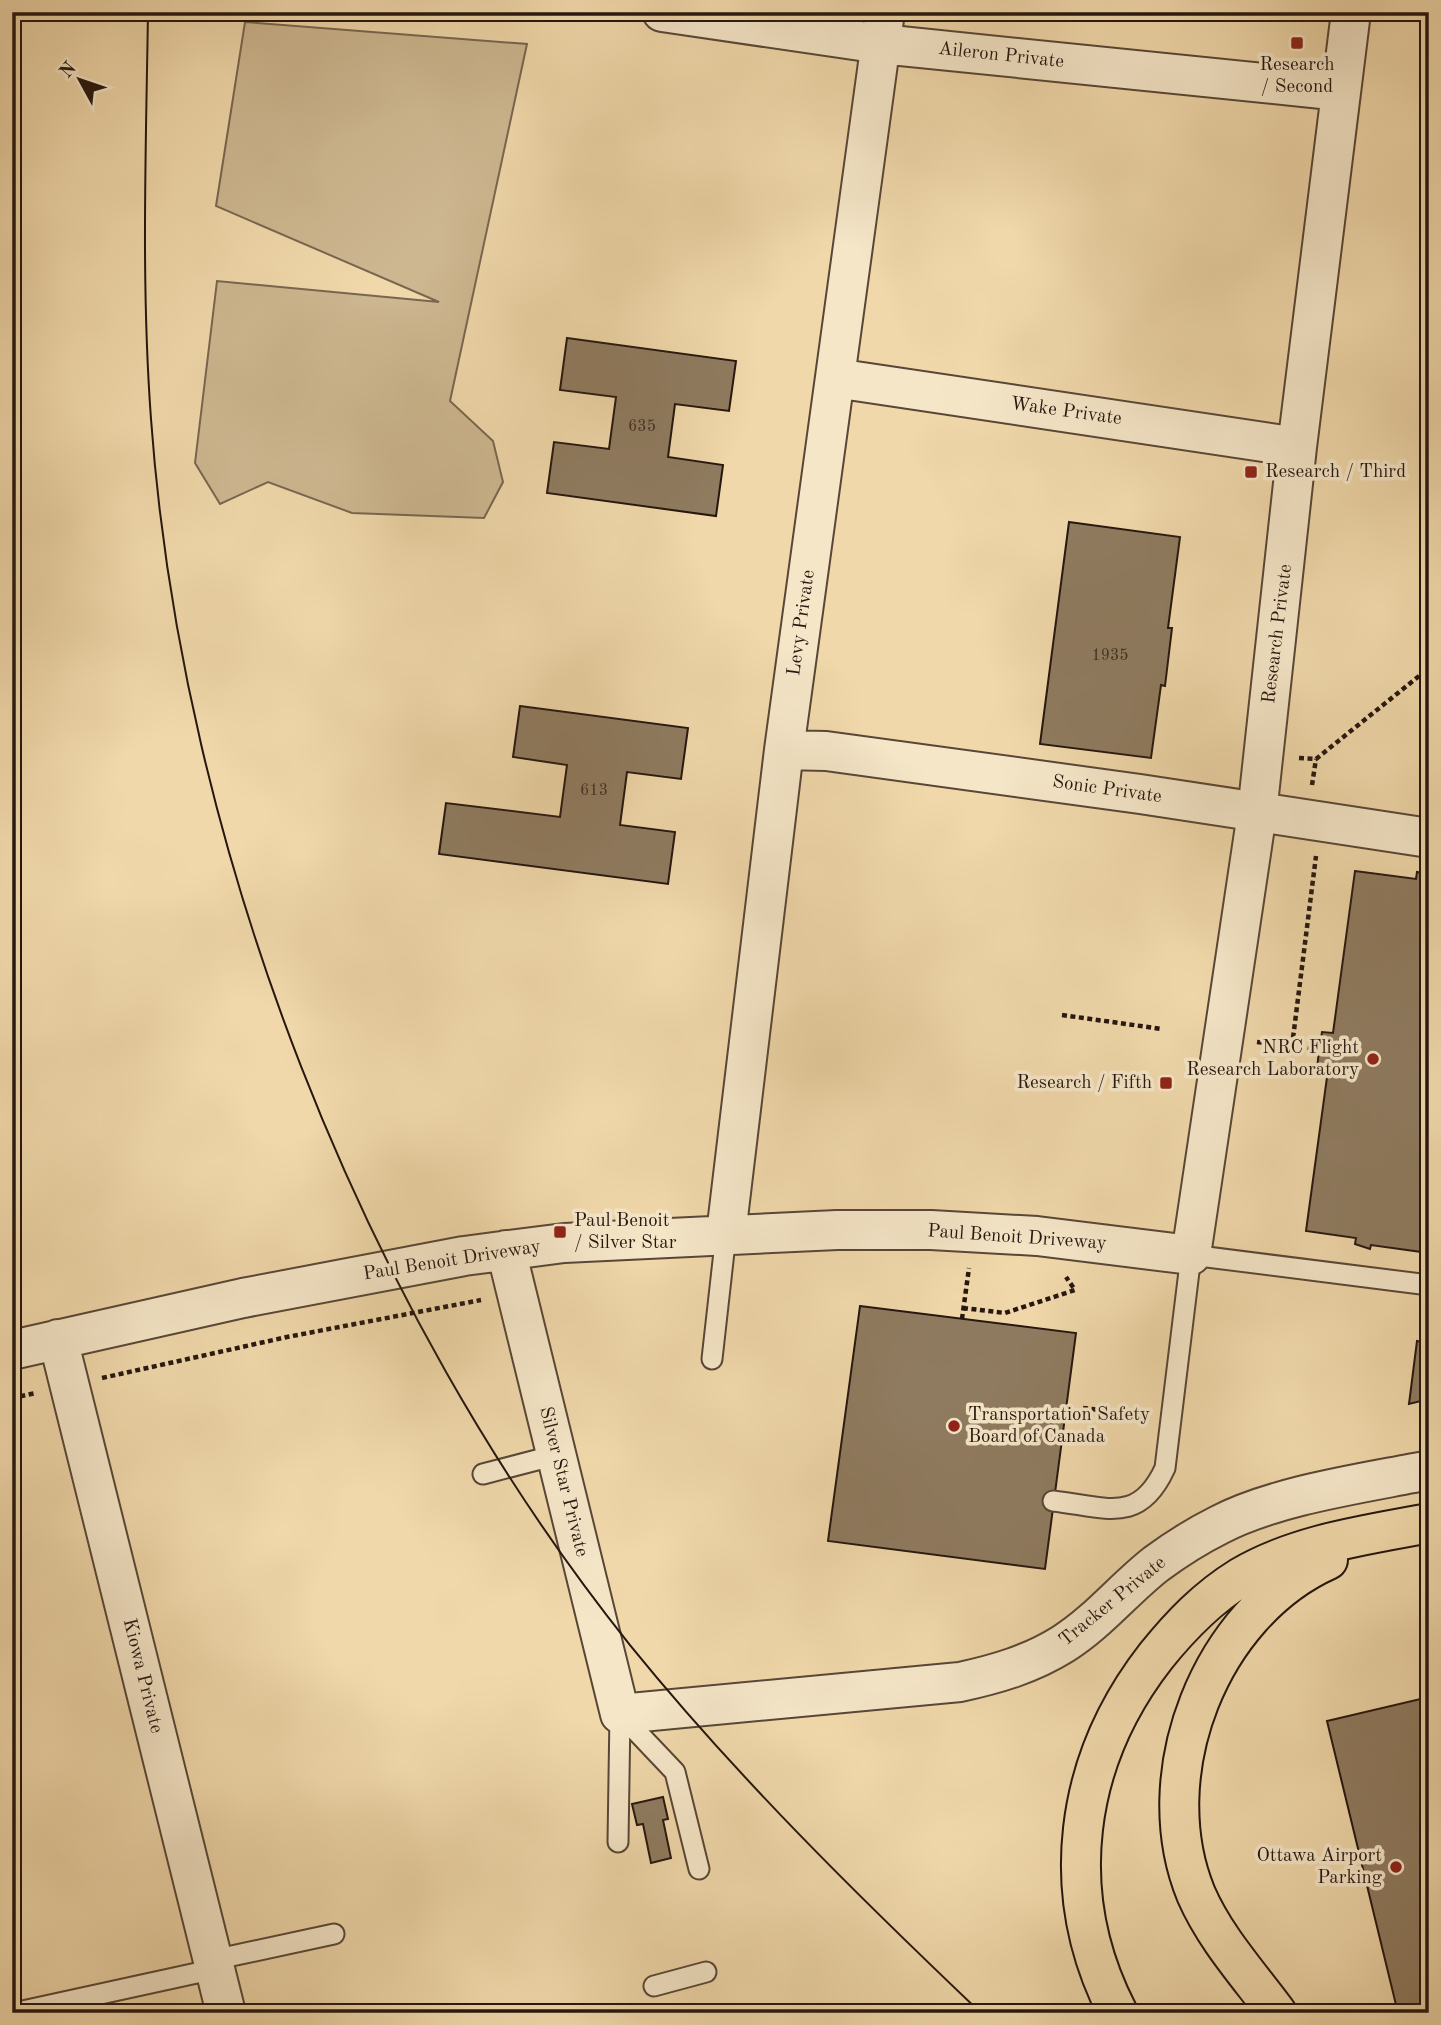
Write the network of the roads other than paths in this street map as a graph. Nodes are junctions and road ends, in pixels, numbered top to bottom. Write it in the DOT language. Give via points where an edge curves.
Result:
graph roads {
  1 [pos="662,12"];
  2 [pos="1351,12"];
  3 [pos="883,28"];
  4 [pos="1342,91"];
  5 [pos="835,378"];
  6 [pos="1297,447"];
  7 [pos="785,750"];
  8 [pos="1257,813"];
  9 [pos="1429,838"];
  10 [pos="726,1234"];
  11 [pos="506,1250"];
  12 [pos="1191,1255"];
  13 [pos="1429,1285"];
  14 [pos="58,1339"];
  15 [pos="12,1350"];
  16 [pos="712,1359"];
  17 [pos="556,1455"];
  18 [pos="1429,1470"];
  19 [pos="483,1474"];
  20 [pos="1053,1501"];
  21 [pos="1413,1526"];
  22 [pos="620,1714"];
  23 [pos="618,1842"];
  24 [pos="699,1869"];
  25 [pos="334,1934"];
  26 [pos="214,1964"];
  27 [pos="706,1972"];
  28 [pos="654,1986"];
  29 [pos="19,2012"];
  30 [pos="226,2013"];
  31 [pos="1118,2013"];
  32 [pos="1277,2013"];
  1 -- 3 [label="street, Aileron Private"];
  2 -- 4 [label="street, Research Private"];
  3 -- 4 [label="street, Aileron Private"];
  3 -- 5 [label="street, Levy Private"];
  4 -- 6 [label="street, Research Private"];
  5 -- 6 [label="street, Wake Private"];
  5 -- 7 [label="street, Levy Private"];
  6 -- 8 [label="street, Research Private"];
  7 -- 8 [label="street, Sonic Private" via="826,751"];
  7 -- 10 [label="street, Levy Private"];
  8 -- 9 [label="street, Sonic Private"];
  8 -- 12 [label="street, Research Private"];
  10 -- 11 [label="street, Paul Benoit Driveway"];
  10 -- 12 [label="street, Paul Benoit Driveway" via="973,1232"];
  10 -- 16 [label="lane"];
  11 -- 14 [label="street, Paul Benoit Driveway" via="229,1300"];
  11 -- 17 [label="street, Silver Star Private"];
  12 -- 13 [label="lane"];
  12 -- 20 [label="lane" via="1165,1468 1150,1496 1128,1509"];
  14 -- 15 [label="street, Paul Benoit Driveway"];
  14 -- 26 [label="street, Kiowa Private"];
  17 -- 19 [label="lane"];
  17 -- 22 [label="street, Silver Star Private"];
  18 -- 22 [label="street, Tracker Private" via="1256,1510 1220,1524 1156,1564 1064,1644 999,1674 960,1682"];
  21 -- 31 [label="highway" via="1303,1550 1233,1583 1206,1601 1178,1629 1113,1721 1093,1772 1085,1810 1082,1902 1098,1969"];
  21 -- 32 [label="highway" via="1324,1562 1290,1581 1262,1605 1233,1638 1195,1715 1179,1799 1186,1863 1214,1928"];
  22 -- 23 [label="lane"];
  22 -- 24 [label="lane" via="675,1772"];
  25 -- 26 [label="lane"];
  26 -- 29 [label="lane"];
  26 -- 30 [label="street, Kiowa Private"];
  27 -- 28 [label="lane"];
}
